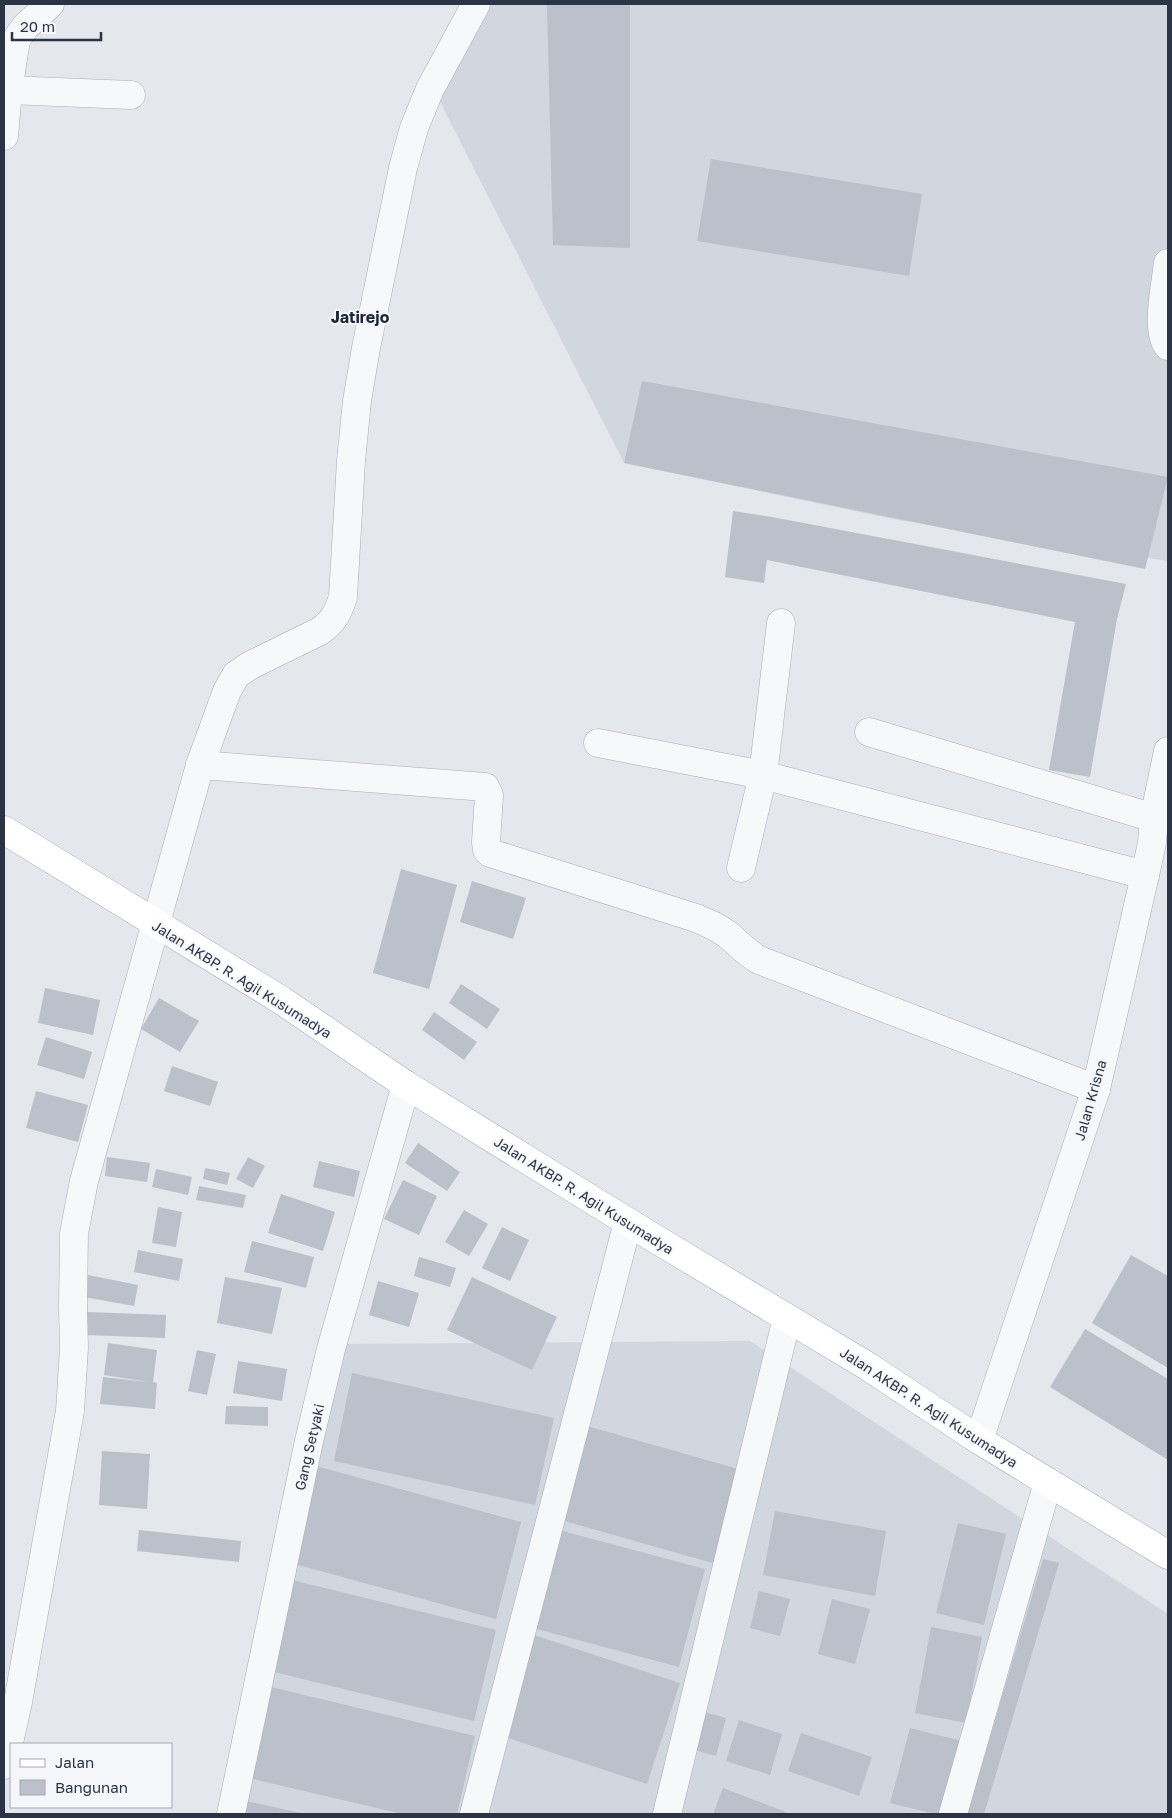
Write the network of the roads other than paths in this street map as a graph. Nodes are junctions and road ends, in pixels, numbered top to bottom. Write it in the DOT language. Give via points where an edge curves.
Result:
graph roads {
  1 [pos="50,4"];
  2 [pos="476,4"];
  3 [pos="8,90"];
  4 [pos="131,95"];
  5 [pos="4,136"];
  6 [pos="1168,263"];
  7 [pos="1168,346"];
  8 [pos="781,623"];
  9 [pos="869,732"];
  10 [pos="598,743"];
  11 [pos="1168,752"];
  12 [pos="200,765"];
  13 [pos="763,775"];
  14 [pos="4,830"];
  15 [pos="1158,837"];
  16 [pos="741,868"];
  17 [pos="1145,875"];
  18 [pos="154,924"];
  19 [pos="406,1085"];
  20 [pos="1096,1089"];
  21 [pos="628,1222"];
  22 [pos="787,1318"];
  23 [pos="979,1440"];
  24 [pos="1048,1482"];
  25 [pos="1168,1555"];
  26 [pos="4,1765"];
  27 [pos="231,1814"];
  28 [pos="474,1814"];
  29 [pos="667,1814"];
  30 [pos="953,1814"];
  1 -- 3 [label="street" via="16,40"];
  2 -- 12 [label="street" via="430,89 414,128 403,168 358,401 343,598 338,612 320,631 236,675"];
  3 -- 4 [label="street"];
  3 -- 5 [label="street"];
  6 -- 7 [label="street" via="1162,327"];
  8 -- 13 [label="street"];
  9 -- 15 [label="street"];
  10 -- 13 [label="street"];
  11 -- 15 [label="street, Jalan Krisna"];
  12 -- 18 [label="street"];
  12 -- 20 [label="street" via="484,787 489,795 486,842 490,853 696,918 715,926 759,960"];
  13 -- 16 [label="street"];
  13 -- 17 [label="street"];
  14 -- 18 [label="main road, Jalan AKBP. R. Agil Kusumadya"];
  15 -- 17 [label="street, Jalan Krisna"];
  17 -- 20 [label="street, Jalan Krisna"];
  18 -- 19 [label="main road, Jalan AKBP. R. Agil Kusumadya" via="281,1000"];
  18 -- 26 [label="street" via="84,1181 74,1233 74,1348 70,1411"];
  19 -- 21 [label="main road, Jalan AKBP. R. Agil Kusumadya"];
  19 -- 27 [label="street, Gang Setyaki" via="331,1349"];
  20 -- 23 [label="street, Jalan Krisna"];
  21 -- 22 [label="main road, Jalan AKBP. R. Agil Kusumadya"];
  21 -- 28 [label="street"];
  22 -- 23 [label="main road, Jalan AKBP. R. Agil Kusumadya" via="869,1367"];
  22 -- 29 [label="street"];
  23 -- 24 [label="main road, Jalan AKBP. R. Agil Kusumadya"];
  24 -- 25 [label="main road, Jalan AKBP. R. Agil Kusumadya"];
  24 -- 30 [label="street"];
}
